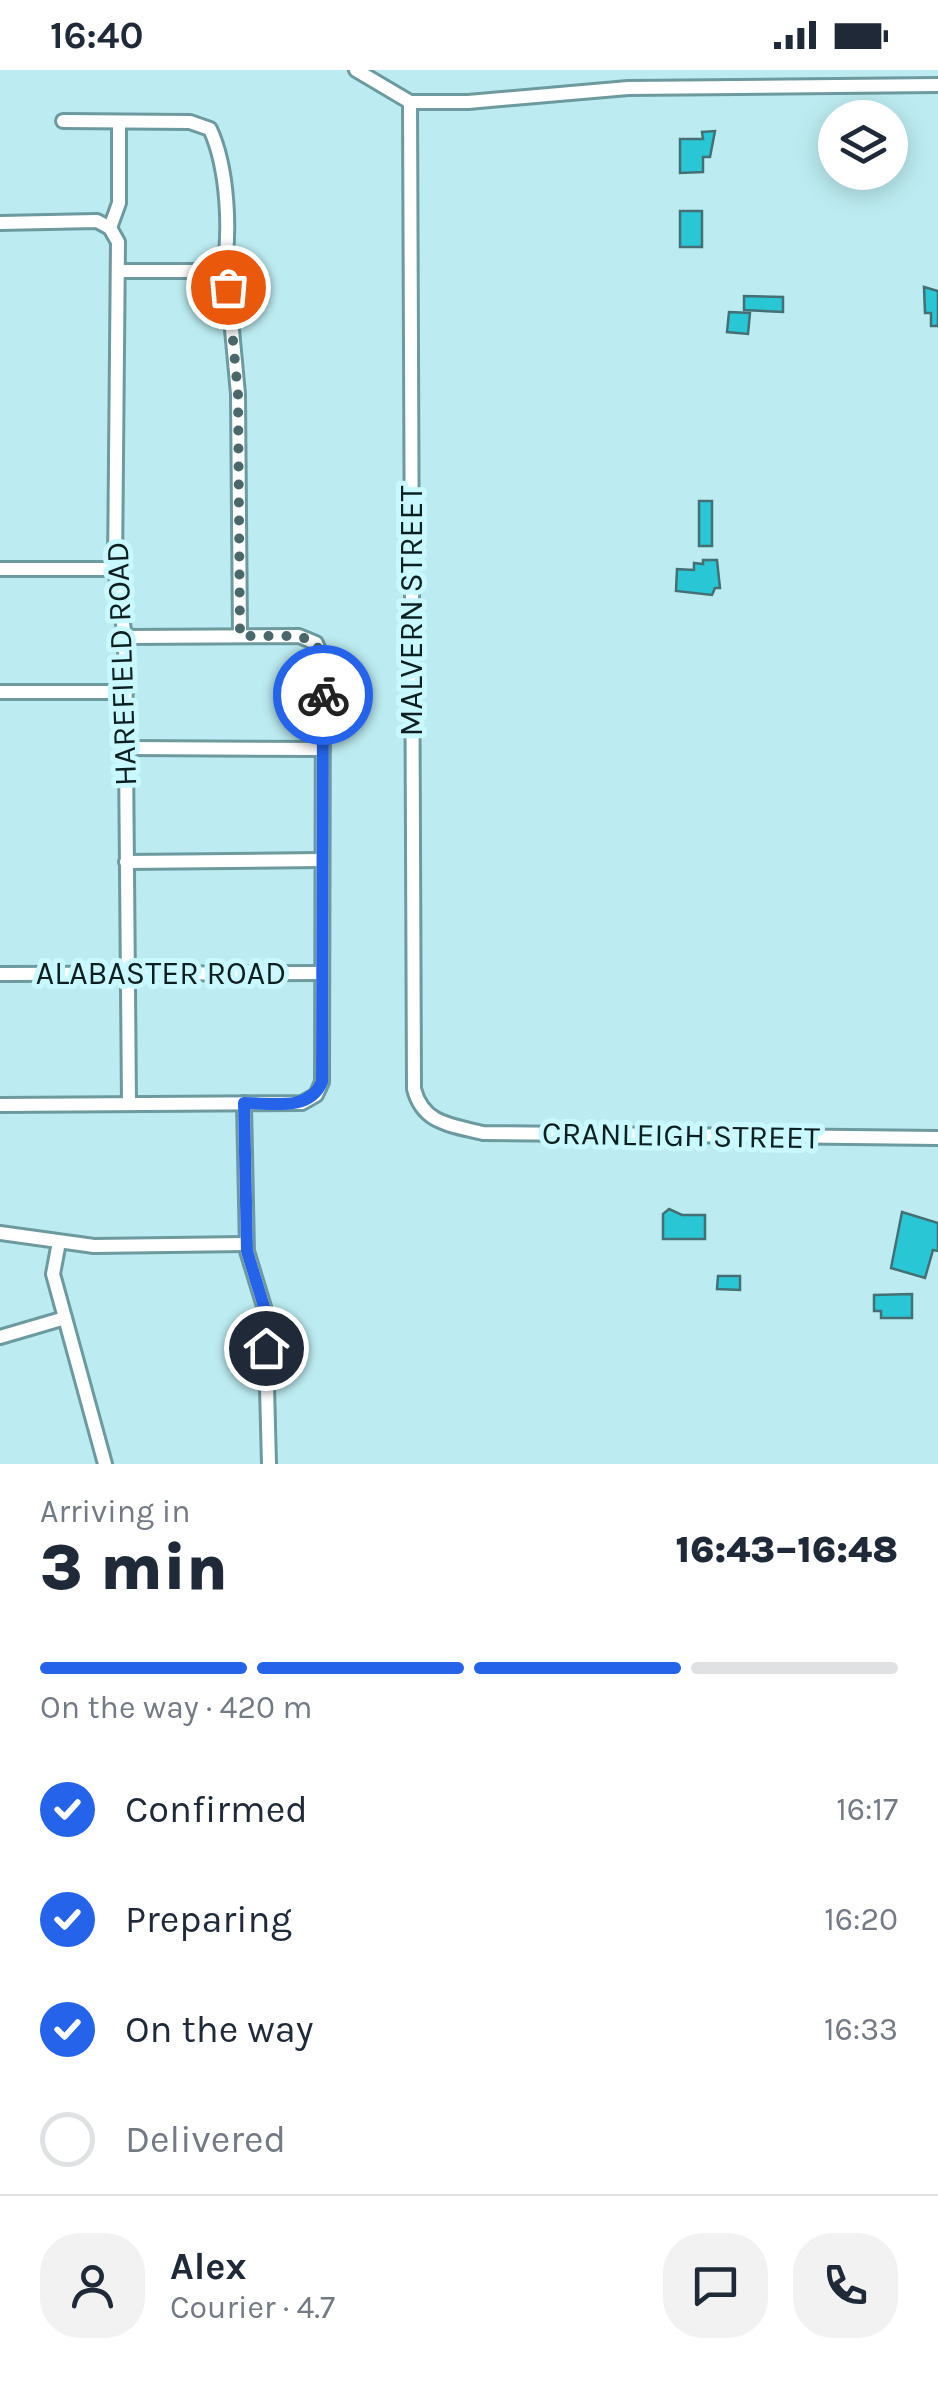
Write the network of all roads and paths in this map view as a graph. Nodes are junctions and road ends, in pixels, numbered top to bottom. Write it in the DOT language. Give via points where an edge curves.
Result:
graph roads {
  1 [pos="356,70"];
  2 [pos="938,85"];
  3 [pos="410,102"];
  4 [pos="63,122"];
  5 [pos="119,122"];
  6 [pos="0,223"];
  7 [pos="110,228"];
  8 [pos="118,271"];
  9 [pos="224,275"];
  10 [pos="0,568"];
  11 [pos="116,569"];
  12 [pos="240,636"];
  13 [pos="126,637"];
  14 [pos="0,692"];
  15 [pos="126,692"];
  16 [pos="126,748"];
  17 [pos="323,749"];
  18 [pos="321,860"];
  19 [pos="126,862"];
  20 [pos="126,972"];
  21 [pos="322,972"];
  22 [pos="0,974"];
  23 [pos="128,1103"];
  24 [pos="244,1103"];
  25 [pos="0,1104"];
  26 [pos="427,1115"];
  27 [pos="938,1138"];
  28 [pos="0,1233"];
  29 [pos="58,1242"];
  30 [pos="246,1244"];
  31 [pos="65,1318"];
  32 [pos="0,1337"];
  33 [pos="104,1464"];
  34 [pos="268,1464"];
  1 -- 3 [label="street"];
  2 -- 3 [label="street" via="628,88"];
  3 -- 26 [label="street, MALVERN STREET" via="414,1089"];
  4 -- 5 [label="street"];
  5 -- 7 [label="street" via="119,203"];
  5 -- 9 [label="street" via="190,122 210,129 219,148"];
  6 -- 7 [label="street" via="96,222"];
  7 -- 8 [label="street, HAREFIELD ROAD" via="118,242"];
  8 -- 9 [label="street"];
  8 -- 11 [label="street, HAREFIELD ROAD"];
  9 -- 12 [label="street" via="238,394"];
  10 -- 11 [label="street"];
  11 -- 13 [label="street, HAREFIELD ROAD"];
  12 -- 13 [label="street"];
  12 -- 17 [label="street" via="299,636 316,643 323,661"];
  13 -- 15 [label="street, HAREFIELD ROAD"];
  14 -- 15 [label="street"];
  15 -- 16 [label="street, HAREFIELD ROAD"];
  16 -- 17 [label="street"];
  16 -- 19 [label="street, HAREFIELD ROAD"];
  17 -- 18 [label="street"];
  18 -- 19 [label="street"];
  18 -- 21 [label="street"];
  19 -- 20 [label="street, HAREFIELD ROAD"];
  20 -- 21 [label="street, ALABASTER ROAD"];
  20 -- 22 [label="street, ALABASTER ROAD"];
  20 -- 23 [label="street, HAREFIELD ROAD"];
  21 -- 24 [label="street" via="322,1082 316,1096 302,1103"];
  23 -- 24 [label="street"];
  23 -- 25 [label="street"];
  24 -- 30 [label="street"];
  26 -- 27 [label="street, CRANLEIGH STREET" via="483,1133"];
  28 -- 29 [label="street"];
  29 -- 30 [label="street"];
  29 -- 31 [label="street" via="53,1274"];
  30 -- 34 [label="street" via="265,1310"];
  31 -- 32 [label="street"];
  31 -- 33 [label="street"];
}
